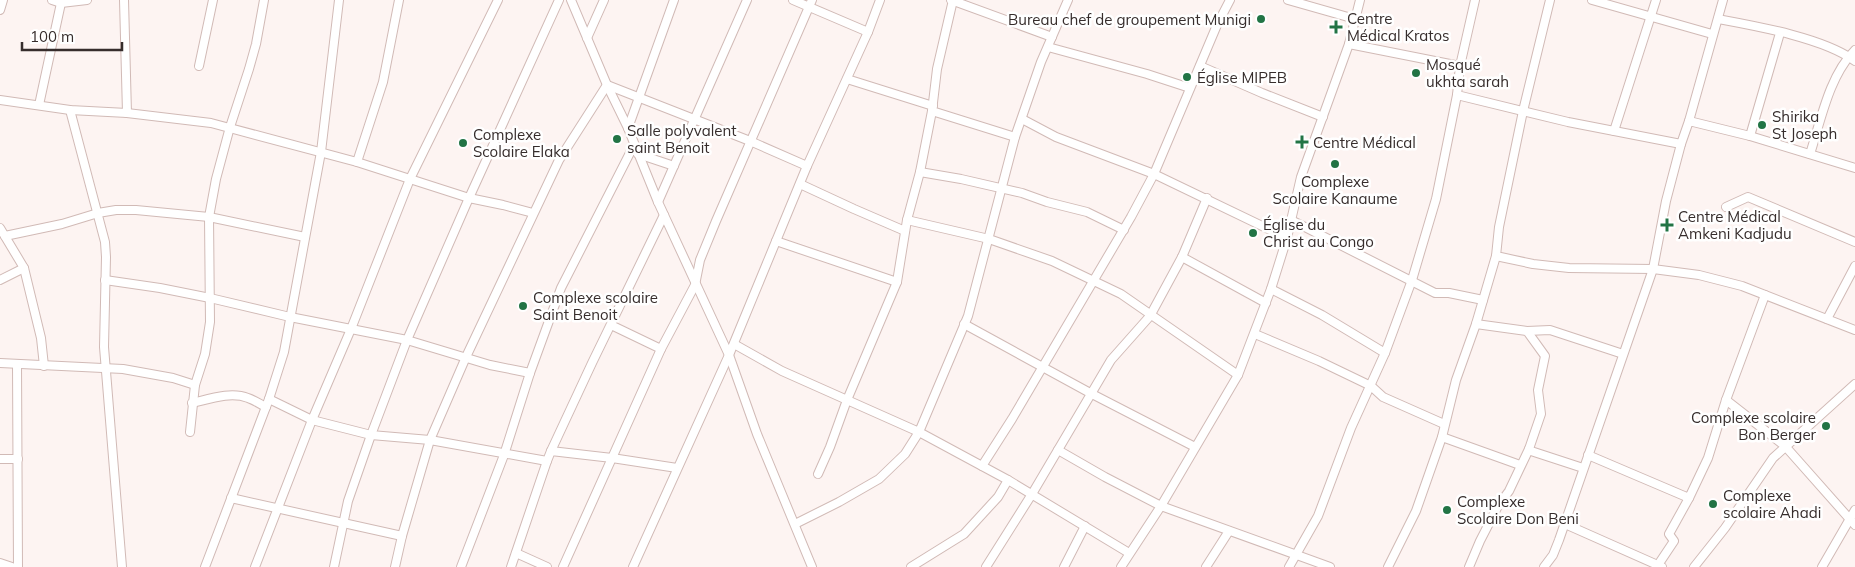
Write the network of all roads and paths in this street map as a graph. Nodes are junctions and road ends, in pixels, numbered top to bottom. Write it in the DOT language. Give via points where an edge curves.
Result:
graph roads {
  1 [pos="3,0"];
  2 [pos="52,0"];
  3 [pos="87,0"];
  4 [pos="124,0"];
  5 [pos="213,0"];
  6 [pos="264,0"];
  7 [pos="339,0"];
  8 [pos="399,0"];
  9 [pos="498,0"];
  10 [pos="559,0"];
  11 [pos="571,0"];
  12 [pos="604,0"];
  13 [pos="674,0"];
  14 [pos="747,0"];
  15 [pos="793,0"];
  16 [pos="880,0"];
  17 [pos="952,0"];
  18 [pos="1068,0"];
  19 [pos="1230,0"];
  20 [pos="1288,0"];
  21 [pos="1360,0"];
  22 [pos="1475,0"];
  23 [pos="1550,0"];
  24 [pos="1592,0"];
  25 [pos="1656,0"];
  26 [pos="1723,0"];
  27 [pos="811,3"];
  28 [pos="61,4"];
  29 [pos="0,10"];
  30 [pos="1651,18"];
  31 [pos="1718,19"];
  32 [pos="1355,20"];
  33 [pos="868,32"];
  34 [pos="1780,32"];
  35 [pos="1712,34"];
  36 [pos="587,38"];
  37 [pos="1052,38"];
  38 [pos="1349,44"];
  39 [pos="1048,47"];
  40 [pos="1855,50"];
  41 [pos="1852,59"];
  42 [pos="200,66"];
  43 [pos="1200,66"];
  44 [pos="1460,66"];
  45 [pos="847,79"];
  46 [pos="607,85"];
  47 [pos="1190,88"];
  48 [pos="1457,95"];
  49 [pos="638,98"];
  50 [pos="0,100"];
  51 [pos="38,105"];
  52 [pos="932,109"];
  53 [pos="70,110"];
  54 [pos="1523,111"];
  55 [pos="127,113"];
  56 [pos="1323,116"];
  57 [pos="695,119"];
  58 [pos="1022,119"];
  59 [pos="1689,121"];
  60 [pos="230,127"];
  61 [pos="628,128"];
  62 [pos="1614,131"];
  63 [pos="1750,136"];
  64 [pos="1015,137"];
  65 [pos="750,141"];
  66 [pos="1681,144"];
  67 [pos="634,145"];
  68 [pos="320,152"];
  69 [pos="638,154"];
  70 [pos="1810,154"];
  71 [pos="357,162"];
  72 [pos="674,166"];
  73 [pos="807,166"];
  74 [pos="1855,168"];
  75 [pos="920,172"];
  76 [pos="1154,174"];
  77 [pos="410,179"];
  78 [pos="800,184"];
  79 [pos="1003,189"];
  80 [pos="469,198"];
  81 [pos="1207,198"];
  82 [pos="658,202"];
  83 [pos="1726,207"];
  84 [pos="98,213"];
  85 [pos="533,213"];
  86 [pos="664,216"];
  87 [pos="209,217"];
  88 [pos="907,220"];
  89 [pos="1291,220"];
  90 [pos="0,228"];
  91 [pos="1124,230"];
  92 [pos="905,231"];
  93 [pos="6,236"];
  94 [pos="305,237"];
  95 [pos="1287,238"];
  96 [pos="989,240"];
  97 [pos="776,241"];
  98 [pos="1855,242"];
  99 [pos="1182,256"];
  100 [pos="1496,256"];
  101 [pos="1855,266"];
  102 [pos="24,268"];
  103 [pos="1653,270"];
  104 [pos="0,280"];
  105 [pos="105,280"];
  106 [pos="1093,280"];
  107 [pos="1412,280"];
  108 [pos="897,282"];
  109 [pos="695,285"];
  110 [pos="1271,289"];
  111 [pos="1765,295"];
  112 [pos="210,298"];
  113 [pos="1483,300"];
  114 [pos="1266,303"];
  115 [pos="290,316"];
  116 [pos="1150,316"];
  117 [pos="1827,319"];
  118 [pos="964,324"];
  119 [pos="1476,324"];
  120 [pos="611,326"];
  121 [pos="351,329"];
  122 [pos="1855,330"];
  123 [pos="1527,331"];
  124 [pos="1255,334"];
  125 [pos="407,340"];
  126 [pos="734,344"];
  127 [pos="661,350"];
  128 [pos="1386,353"];
  129 [pos="1623,354"];
  130 [pos="729,355"];
  131 [pos="466,357"];
  132 [pos="0,363"];
  133 [pos="17,364"];
  134 [pos="44,366"];
  135 [pos="1042,367"];
  136 [pos="106,369"];
  137 [pos="530,373"];
  138 [pos="1238,375"];
  139 [pos="195,384"];
  140 [pos="1855,384"];
  141 [pos="1371,386"];
  142 [pos="1092,394"];
  143 [pos="847,400"];
  144 [pos="1726,400"];
  145 [pos="268,403"];
  146 [pos="192,404"];
  147 [pos="312,420"];
  148 [pos="1444,424"];
  149 [pos="190,432"];
  150 [pos="919,432"];
  151 [pos="371,435"];
  152 [pos="1442,437"];
  153 [pos="430,440"];
  154 [pos="1785,446"];
  155 [pos="1196,448"];
  156 [pos="1528,448"];
  157 [pos="1058,450"];
  158 [pos="551,451"];
  159 [pos="504,455"];
  160 [pos="1588,455"];
  161 [pos="612,458"];
  162 [pos="0,459"];
  163 [pos="18,459"];
  164 [pos="547,461"];
  165 [pos="1520,465"];
  166 [pos="982,466"];
  167 [pos="677,468"];
  168 [pos="1583,468"];
  169 [pos="818,474"];
  170 [pos="1008,480"];
  171 [pos="1032,494"];
  172 [pos="230,498"];
  173 [pos="1688,498"];
  174 [pos="1161,506"];
  175 [pos="278,508"];
  176 [pos="1855,510"];
  177 [pos="1852,522"];
  178 [pos="342,524"];
  179 [pos="795,524"];
  180 [pos="1565,524"];
  181 [pos="1085,526"];
  182 [pos="1229,531"];
  183 [pos="402,536"];
  184 [pos="516,552"];
  185 [pos="1129,553"];
  186 [pos="1296,554"];
  187 [pos="0,563"];
  188 [pos="1660,566"];
  189 [pos="12,567"];
  190 [pos="18,567"];
  191 [pos="122,567"];
  192 [pos="206,567"];
  193 [pos="255,567"];
  194 [pos="334,567"];
  195 [pos="395,567"];
  196 [pos="462,567"];
  197 [pos="511,567"];
  198 [pos="547,567"];
  199 [pos="563,567"];
  200 [pos="633,567"];
  201 [pos="812,567"];
  202 [pos="911,567"];
  203 [pos="986,567"];
  204 [pos="1064,567"];
  205 [pos="1121,567"];
  206 [pos="1206,567"];
  207 [pos="1289,567"];
  208 [pos="1330,567"];
  209 [pos="1388,567"];
  210 [pos="1469,567"];
  211 [pos="1544,567"];
  212 [pos="1694,567"];
  213 [pos="1822,567"];
  1 -- 29 [label="street"];
  2 -- 28 [label="street"];
  3 -- 28 [label="street"];
  4 -- 55 [label="street"];
  5 -- 42 [label="street"];
  6 -- 60 [label="street" via="250,69"];
  7 -- 68 [label="street"];
  8 -- 71 [label="street" via="383,82"];
  9 -- 77 [label="street"];
  10 -- 80 [label="street"];
  11 -- 36 [label="street"];
  12 -- 36 [label="street"];
  13 -- 49 [label="street"];
  14 -- 57 [label="street"];
  15 -- 27 [label="street"];
  16 -- 33 [label="street"];
  17 -- 37 [label="street"];
  17 -- 52 [label="street"];
  18 -- 37 [label="street"];
  19 -- 43 [label="street"];
  20 -- 32 [label="street"];
  21 -- 32 [label="street"];
  22 -- 44 [label="street"];
  23 -- 54 [label="street"];
  24 -- 30 [label="street"];
  25 -- 30 [label="street"];
  26 -- 31 [label="street"];
  27 -- 33 [label="street"];
  27 -- 65 [label="street"];
  28 -- 51 [label="street"];
  30 -- 35 [label="street"];
  30 -- 62 [label="street"];
  31 -- 34 [label="street"];
  31 -- 35 [label="street"];
  32 -- 38 [label="street"];
  33 -- 45 [label="street"];
  34 -- 41 [label="street" via="1819,43"];
  34 -- 63 [label="street"];
  35 -- 59 [label="street"];
  36 -- 46 [label="street"];
  37 -- 39 [label="street"];
  38 -- 44 [label="street"];
  38 -- 56 [label="street"];
  39 -- 47 [label="street"];
  39 -- 58 [label="street"];
  40 -- 41 [label="street"];
  41 -- 70 [label="street" via="1834,83"];
  43 -- 47 [label="street"];
  43 -- 56 [label="street"];
  44 -- 48 [label="street"];
  45 -- 52 [label="street"];
  45 -- 73 [label="street"];
  46 -- 49 [label="street"];
  46 -- 61 [label="street"];
  46 -- 85 [label="street" via="560,160"];
  47 -- 76 [label="street"];
  48 -- 54 [label="street"];
  48 -- 107 [label="street" via="1436,199"];
  49 -- 57 [label="street"];
  49 -- 61 [label="street"];
  50 -- 51 [label="street"];
  51 -- 53 [label="street"];
  52 -- 64 [label="street"];
  52 -- 75 [label="street"];
  53 -- 55 [label="street"];
  53 -- 84 [label="street"];
  54 -- 62 [label="street"];
  54 -- 100 [label="street"];
  55 -- 60 [label="street"];
  56 -- 89 [label="street" via="1301,177"];
  57 -- 65 [label="street"];
  57 -- 72 [label="street"];
  58 -- 64 [label="street"];
  58 -- 76 [label="street" via="1056,137"];
  59 -- 63 [label="street"];
  59 -- 66 [label="street"];
  60 -- 68 [label="street"];
  60 -- 87 [label="street"];
  61 -- 67 [label="street"];
  62 -- 66 [label="street"];
  63 -- 70 [label="street"];
  64 -- 79 [label="street"];
  65 -- 73 [label="street"];
  65 -- 109 [label="street" via="700,260"];
  66 -- 103 [label="street"];
  67 -- 69 [label="street"];
  67 -- 137 [label="street" via="561,288"];
  68 -- 71 [label="street"];
  68 -- 94 [label="street"];
  69 -- 72 [label="street"];
  69 -- 82 [label="street"];
  70 -- 74 [label="street"];
  71 -- 77 [label="street"];
  72 -- 82 [label="street"];
  73 -- 78 [label="street"];
  75 -- 79 [label="street"];
  75 -- 88 [label="street"];
  76 -- 81 [label="street"];
  76 -- 91 [label="street"];
  77 -- 80 [label="street"];
  77 -- 121 [label="street"];
  78 -- 92 [label="street"];
  78 -- 97 [label="street"];
  79 -- 91 [label="street" via="1086,212"];
  79 -- 96 [label="street"];
  80 -- 85 [label="street"];
  80 -- 125 [label="street"];
  81 -- 95 [label="street"];
  81 -- 99 [label="street"];
  82 -- 86 [label="street"];
  83 -- 98 [label="street" via="1748,197"];
  84 -- 87 [label="street" via="136,210"];
  84 -- 93 [label="street"];
  84 -- 105 [label="street" via="105,242"];
  85 -- 131 [label="street"];
  86 -- 109 [label="street"];
  86 -- 120 [label="street"];
  87 -- 94 [label="street"];
  87 -- 112 [label="street"];
  88 -- 92 [label="street"];
  88 -- 96 [label="street"];
  89 -- 95 [label="street"];
  89 -- 107 [label="street"];
  90 -- 93 [label="street"];
  91 -- 106 [label="street"];
  92 -- 108 [label="street"];
  93 -- 102 [label="street"];
  94 -- 115 [label="street"];
  95 -- 110 [label="street"];
  96 -- 106 [label="street" via="1052,261"];
  96 -- 118 [label="street"];
  97 -- 108 [label="street"];
  97 -- 126 [label="street"];
  99 -- 114 [label="street"];
  99 -- 116 [label="street"];
  100 -- 103 [label="street" via="1569,268"];
  100 -- 113 [label="street"];
  101 -- 117 [label="street"];
  102 -- 104 [label="street"];
  102 -- 134 [label="street" via="41,338"];
  103 -- 111 [label="street" via="1698,275"];
  103 -- 129 [label="street"];
  105 -- 112 [label="street"];
  105 -- 136 [label="street"];
  106 -- 116 [label="street" via="1121,294"];
  106 -- 135 [label="street"];
  107 -- 113 [label="street" via="1435,293"];
  107 -- 128 [label="street"];
  108 -- 143 [label="street"];
  109 -- 127 [label="street"];
  109 -- 130 [label="street"];
  110 -- 114 [label="street"];
  110 -- 128 [label="street"];
  111 -- 117 [label="street"];
  111 -- 144 [label="street"];
  112 -- 115 [label="street"];
  112 -- 139 [label="street" via="205,354"];
  113 -- 119 [label="street"];
  114 -- 124 [label="street"];
  115 -- 121 [label="street"];
  115 -- 145 [label="street" via="284,352"];
  116 -- 138 [label="street"];
  116 -- 142 [label="street" via="1111,360"];
  117 -- 122 [label="street"];
  118 -- 135 [label="street"];
  118 -- 150 [label="street"];
  119 -- 123 [label="street"];
  119 -- 148 [label="street"];
  120 -- 127 [label="street"];
  120 -- 158 [label="street"];
  121 -- 125 [label="street"];
  121 -- 147 [label="street"];
  123 -- 129 [label="street" via="1550,330"];
  123 -- 156 [label="street" via="1545,356 1538,390 1541,414"];
  124 -- 138 [label="street"];
  124 -- 141 [label="street"];
  125 -- 131 [label="street"];
  125 -- 151 [label="street"];
  126 -- 130 [label="street"];
  126 -- 143 [label="street" via="784,372"];
  127 -- 161 [label="street"];
  128 -- 141 [label="street"];
  129 -- 160 [label="street"];
  130 -- 167 [label="street"];
  130 -- 179 [label="street" via="757,434"];
  131 -- 137 [label="street"];
  131 -- 153 [label="street"];
  132 -- 133 [label="street"];
  133 -- 134 [label="street"];
  133 -- 163 [label="street"];
  134 -- 136 [label="street"];
  135 -- 142 [label="street"];
  135 -- 166 [label="street"];
  136 -- 139 [label="street" via="123,369"];
  136 -- 191 [label="street"];
  137 -- 159 [label="street"];
  138 -- 155 [label="street"];
  139 -- 146 [label="street"];
  140 -- 154 [label="street"];
  141 -- 148 [label="street" via="1383,397"];
  141 -- 186 [label="street" via="1351,428 1318,516"];
  142 -- 155 [label="street"];
  142 -- 157 [label="street"];
  143 -- 150 [label="street"];
  143 -- 169 [label="street"];
  144 -- 154 [label="street"];
  144 -- 173 [label="street" via="1708,458"];
  145 -- 146 [label="street" via="240,395"];
  145 -- 147 [label="street"];
  145 -- 172 [label="street"];
  146 -- 149 [label="street"];
  147 -- 151 [label="street"];
  147 -- 175 [label="street"];
  148 -- 152 [label="street"];
  150 -- 166 [label="street"];
  150 -- 179 [label="street" via="905,454 879,479"];
  151 -- 153 [label="street"];
  151 -- 178 [label="street"];
  152 -- 165 [label="street"];
  152 -- 209 [label="street" via="1416,511"];
  153 -- 159 [label="street"];
  153 -- 183 [label="street"];
  154 -- 177 [label="street"];
  154 -- 212 [label="street"];
  155 -- 174 [label="street"];
  156 -- 165 [label="street"];
  156 -- 168 [label="street"];
  157 -- 171 [label="street"];
  157 -- 174 [label="street"];
  158 -- 161 [label="street"];
  158 -- 164 [label="street"];
  159 -- 164 [label="street"];
  159 -- 196 [label="street"];
  160 -- 168 [label="street"];
  160 -- 173 [label="street"];
  161 -- 167 [label="street"];
  161 -- 199 [label="street"];
  162 -- 163 [label="street"];
  163 -- 190 [label="street"];
  164 -- 184 [label="street"];
  165 -- 210 [label="street" via="1510,491 1492,516"];
  166 -- 170 [label="street"];
  167 -- 200 [label="street"];
  168 -- 180 [label="street"];
  170 -- 171 [label="street"];
  170 -- 202 [label="street" via="998,497 964,534"];
  171 -- 181 [label="street"];
  171 -- 203 [label="street"];
  172 -- 175 [label="street"];
  172 -- 192 [label="street"];
  173 -- 188 [label="street" via="1669,534 1674,541"];
  174 -- 182 [label="street"];
  174 -- 185 [label="street"];
  175 -- 178 [label="street"];
  175 -- 193 [label="street"];
  176 -- 177 [label="street"];
  177 -- 213 [label="street"];
  178 -- 183 [label="street"];
  178 -- 194 [label="street"];
  179 -- 201 [label="street"];
  180 -- 188 [label="street"];
  180 -- 211 [label="street" via="1553,555"];
  181 -- 185 [label="street"];
  181 -- 204 [label="street"];
  182 -- 186 [label="street"];
  182 -- 206 [label="street"];
  183 -- 195 [label="street"];
  184 -- 197 [label="street"];
  184 -- 198 [label="street"];
  185 -- 205 [label="street"];
  186 -- 207 [label="street"];
  186 -- 208 [label="street"];
  187 -- 189 [label="street"];
}
